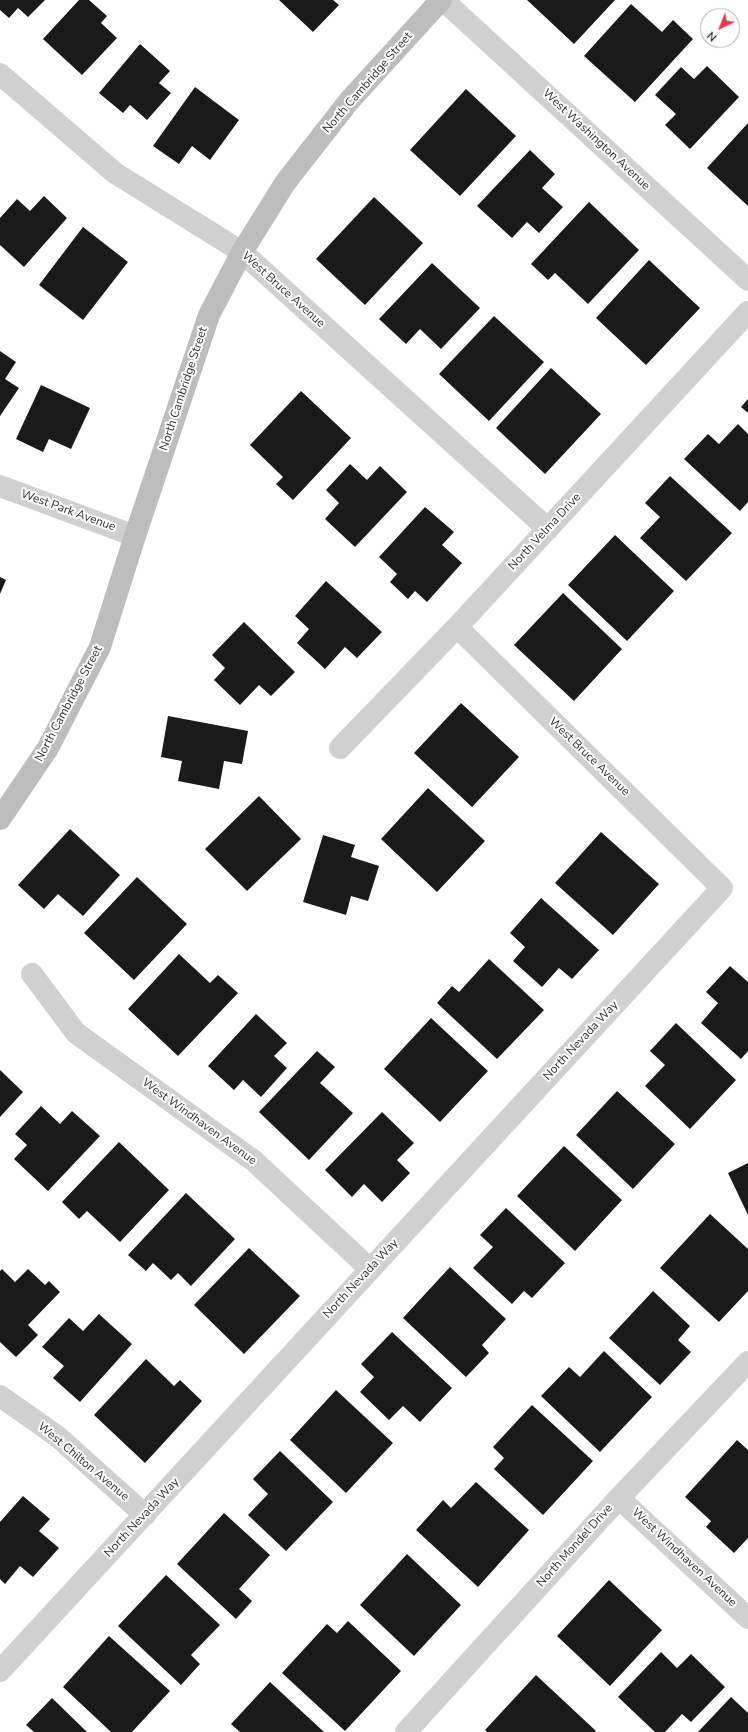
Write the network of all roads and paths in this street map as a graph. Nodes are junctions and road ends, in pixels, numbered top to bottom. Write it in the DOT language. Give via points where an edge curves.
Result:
graph roads {
  1 [pos="442,0"];
  2 [pos="0,74"];
  3 [pos="242,252"];
  4 [pos="748,280"];
  5 [pos="748,312"];
  6 [pos="0,486"];
  7 [pos="548,529"];
  8 [pos="135,536"];
  9 [pos="457,627"];
  10 [pos="340,748"];
  11 [pos="0,819"];
  12 [pos="722,888"];
  13 [pos="32,974"];
  14 [pos="370,1270"];
  15 [pos="748,1362"];
  16 [pos="0,1396"];
  17 [pos="619,1498"];
  18 [pos="145,1515"];
  19 [pos="748,1618"];
  20 [pos="0,1671"];
  21 [pos="406,1732"];
  1 -- 3 [label="street, North Cambridge Street" via="349,101 286,183"];
  1 -- 4 [label="street, West Washington Avenue"];
  2 -- 3 [label="street, West Bruce Avenue" via="115,173"];
  3 -- 7 [label="street, West Bruce Avenue"];
  3 -- 8 [label="street, North Cambridge Street" via="209,315"];
  5 -- 7 [label="street, North Velma Drive"];
  6 -- 8 [label="street, West Park Avenue"];
  7 -- 9 [label="street, North Velma Drive"];
  8 -- 11 [label="street, North Cambridge Street" via="100,647 48,748"];
  9 -- 10 [label="street, North Velma Drive"];
  9 -- 12 [label="street, West Bruce Avenue"];
  12 -- 14 [label="street, North Nevada Way"];
  13 -- 14 [label="street, West Windhaven Avenue" via="76,1033 254,1161"];
  14 -- 18 [label="street, North Nevada Way"];
  15 -- 17 [label="street, North Mondel Drive"];
  16 -- 18 [label="street, West Chilton Avenue" via="56,1436"];
  17 -- 19 [label="street, West Windhaven Avenue"];
  17 -- 21 [label="street, North Mondel Drive"];
  18 -- 20 [label="street, North Nevada Way"];
}
